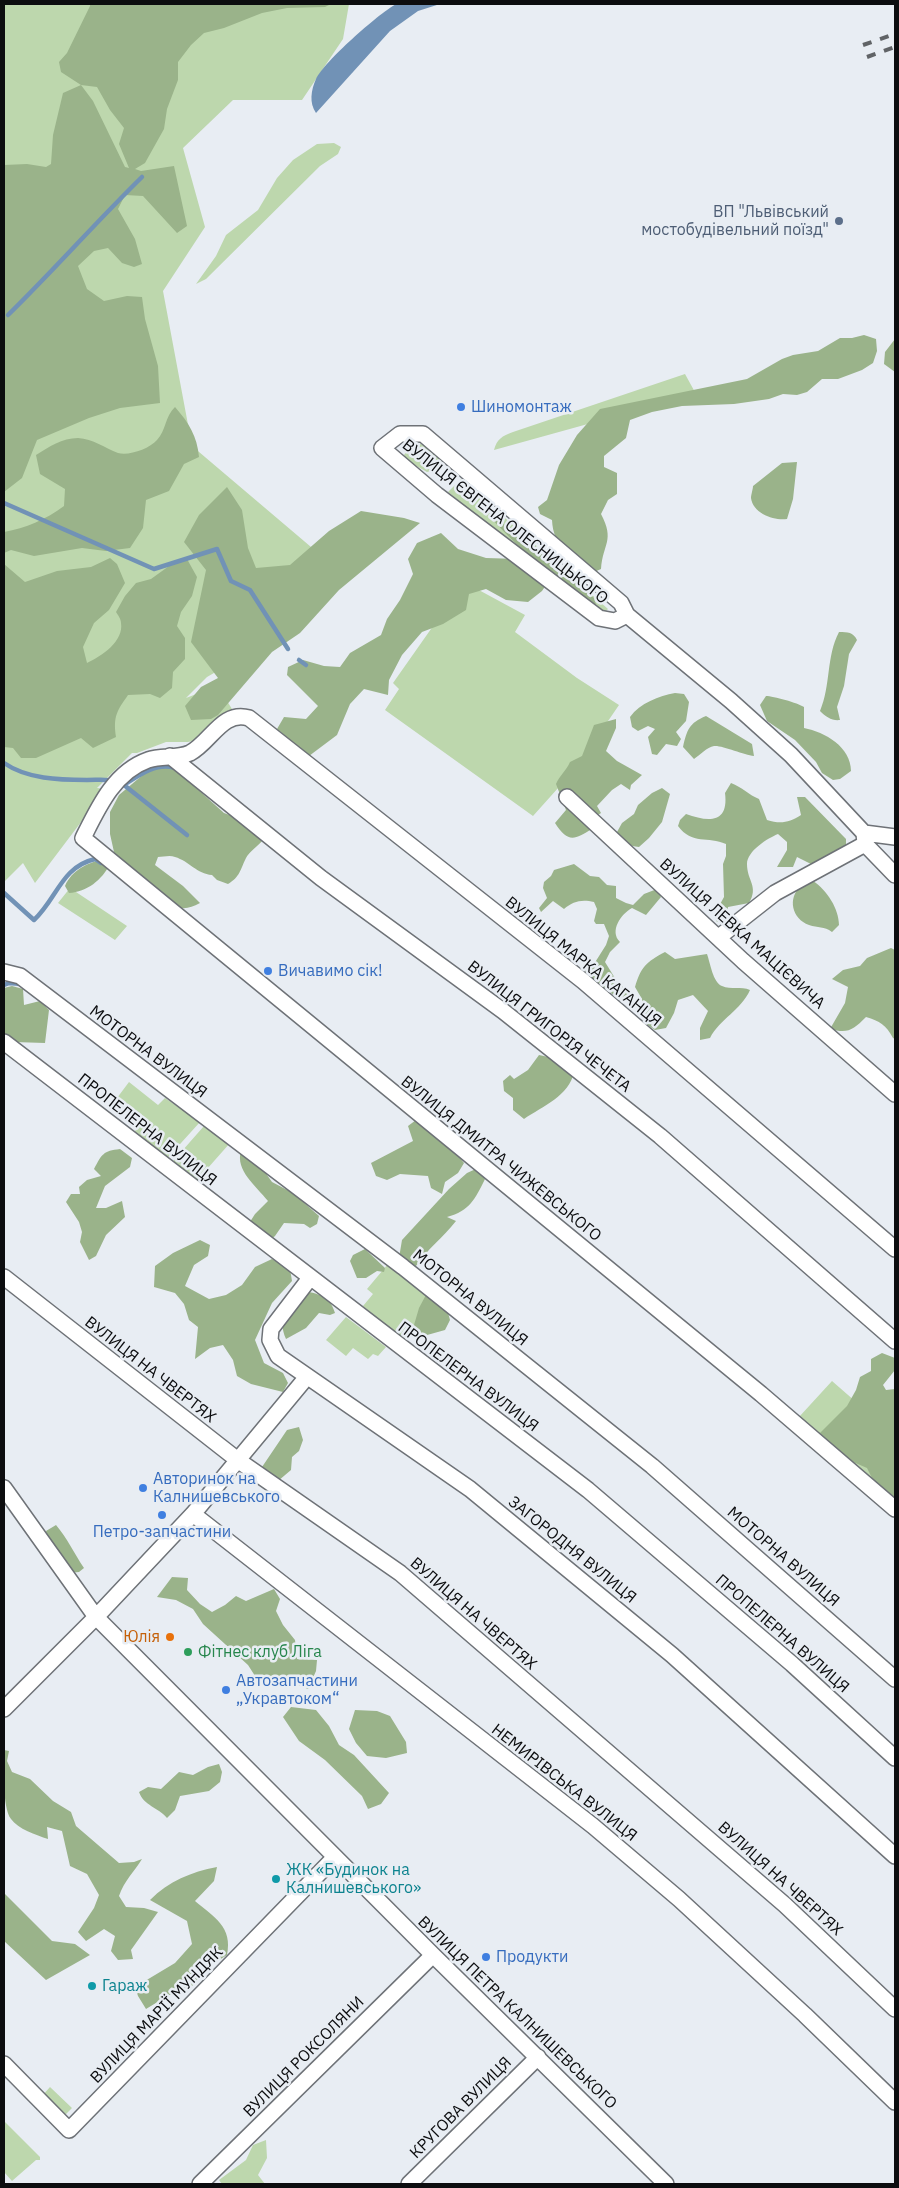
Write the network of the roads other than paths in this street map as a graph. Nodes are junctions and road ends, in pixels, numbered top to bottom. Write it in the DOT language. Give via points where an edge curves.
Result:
graph roads {
  1 [pos="627,615"];
  2 [pos="170,756"];
  3 [pos="567,797"];
  4 [pos="895,837"];
  5 [pos="864,839"];
  6 [pos="895,875"];
  7 [pos="719,937"];
  8 [pos="4,972"];
  9 [pos="4,1042"];
  10 [pos="895,1094"];
  11 [pos="895,1249"];
  12 [pos="4,1277"];
  13 [pos="310,1278"];
  14 [pos="895,1341"];
  15 [pos="306,1378"];
  16 [pos="239,1461"];
  17 [pos="4,1488"];
  18 [pos="895,1509"];
  19 [pos="193,1514"];
  20 [pos="96,1617"];
  21 [pos="895,1679"];
  22 [pos="4,1709"];
  23 [pos="895,1758"];
  24 [pos="895,1856"];
  25 [pos="335,1857"];
  26 [pos="433,1955"];
  27 [pos="895,2009"];
  28 [pos="538,2057"];
  29 [pos="4,2064"];
  30 [pos="895,2102"];
  31 [pos="200,2184"];
  32 [pos="409,2184"];
  33 [pos="666,2184"];
  1 -- 1 [label="street, ВУЛИЦЯ ЄВГЕНА ОЛЕСНИЦЬКОГО" via="621,602 423,434 400,434 382,448 437,495 599,618 614,621"];
  1 -- 5 [label="street, ВУЛИЦЯ ЄВГЕНА ОЛЕСНИЦЬКОГО" via="732,701 791,755"];
  2 -- 11 [label="street, ВУЛИЦЯ МАРКА КАГАНЦЯ" via="188,754 205,743 222,722 240,715 249,718 583,981"];
  2 -- 14 [label="street, ВУЛИЦЯ ГРИГОРІЯ ЧЕЧЕТА" via="321,878 503,1011 660,1136"];
  2 -- 18 [label="street, ВУЛИЦЯ ДМИТРА ЧИЖЕВСЬКОГО" via="148,759 130,769 104,796 83,838 761,1394"];
  3 -- 7 [label="street, ВУЛИЦЯ ЛЕВКА МАЦІЄВИЧА"];
  4 -- 5 [label="street"];
  5 -- 6 [label="street, ВУЛИЦЯ ЄВГЕНА ОЛЕСНИЦЬКОГО"];
  5 -- 7 [label="street" via="775,893"];
  7 -- 10 [label="street, ВУЛИЦЯ ЛЕВКА МАЦІЄВИЧА"];
  8 -- 21 [label="street, МОТОРНА ВУЛИЦЯ" via="20,976 403,1267 652,1466"];
  9 -- 13 [label="street, ПРОПЕЛЕРНА ВУЛИЦЯ"];
  12 -- 16 [label="street, ВУЛИЦЯ НА ЧВЕРТЯХ"];
  13 -- 15 [label="street, ЗАГОРОДНЯ ВУЛИЦЯ" via="271,1329 270,1340 278,1356"];
  13 -- 23 [label="street, ПРОПЕЛЕРНА ВУЛИЦЯ" via="588,1490 792,1664"];
  15 -- 16 [label="street"];
  15 -- 24 [label="street, ЗАГОРОДНЯ ВУЛИЦЯ" via="470,1489 672,1655"];
  16 -- 19 [label="street"];
  16 -- 27 [label="street, ВУЛИЦЯ НА ЧВЕРТЯХ" via="400,1573 785,1905"];
  17 -- 20 [label="street, ВУЛИЦЯ ПЕТРА КАЛНИШЕВСЬКОГО"];
  19 -- 20 [label="street"];
  19 -- 30 [label="street, НЕМИРІВСЬКА ВУЛИЦЯ" via="593,1826 686,1906"];
  20 -- 22 [label="street"];
  20 -- 25 [label="street, ВУЛИЦЯ ПЕТРА КАЛНИШЕВСЬКОГО"];
  25 -- 26 [label="street, ВУЛИЦЯ ПЕТРА КАЛНИШЕВСЬКОГО"];
  25 -- 29 [label="street, ВУЛИЦЯ МАРІЇ МУНДЯК" via="69,2130"];
  26 -- 28 [label="street, ВУЛИЦЯ ПЕТРА КАЛНИШЕВСЬКОГО"];
  26 -- 31 [label="street, ВУЛИЦЯ РОКСОЛЯНИ"];
  28 -- 32 [label="street, КРУГОВА ВУЛИЦЯ"];
  28 -- 33 [label="street, ВУЛИЦЯ ПЕТРА КАЛНИШЕВСЬКОГО"];
}
